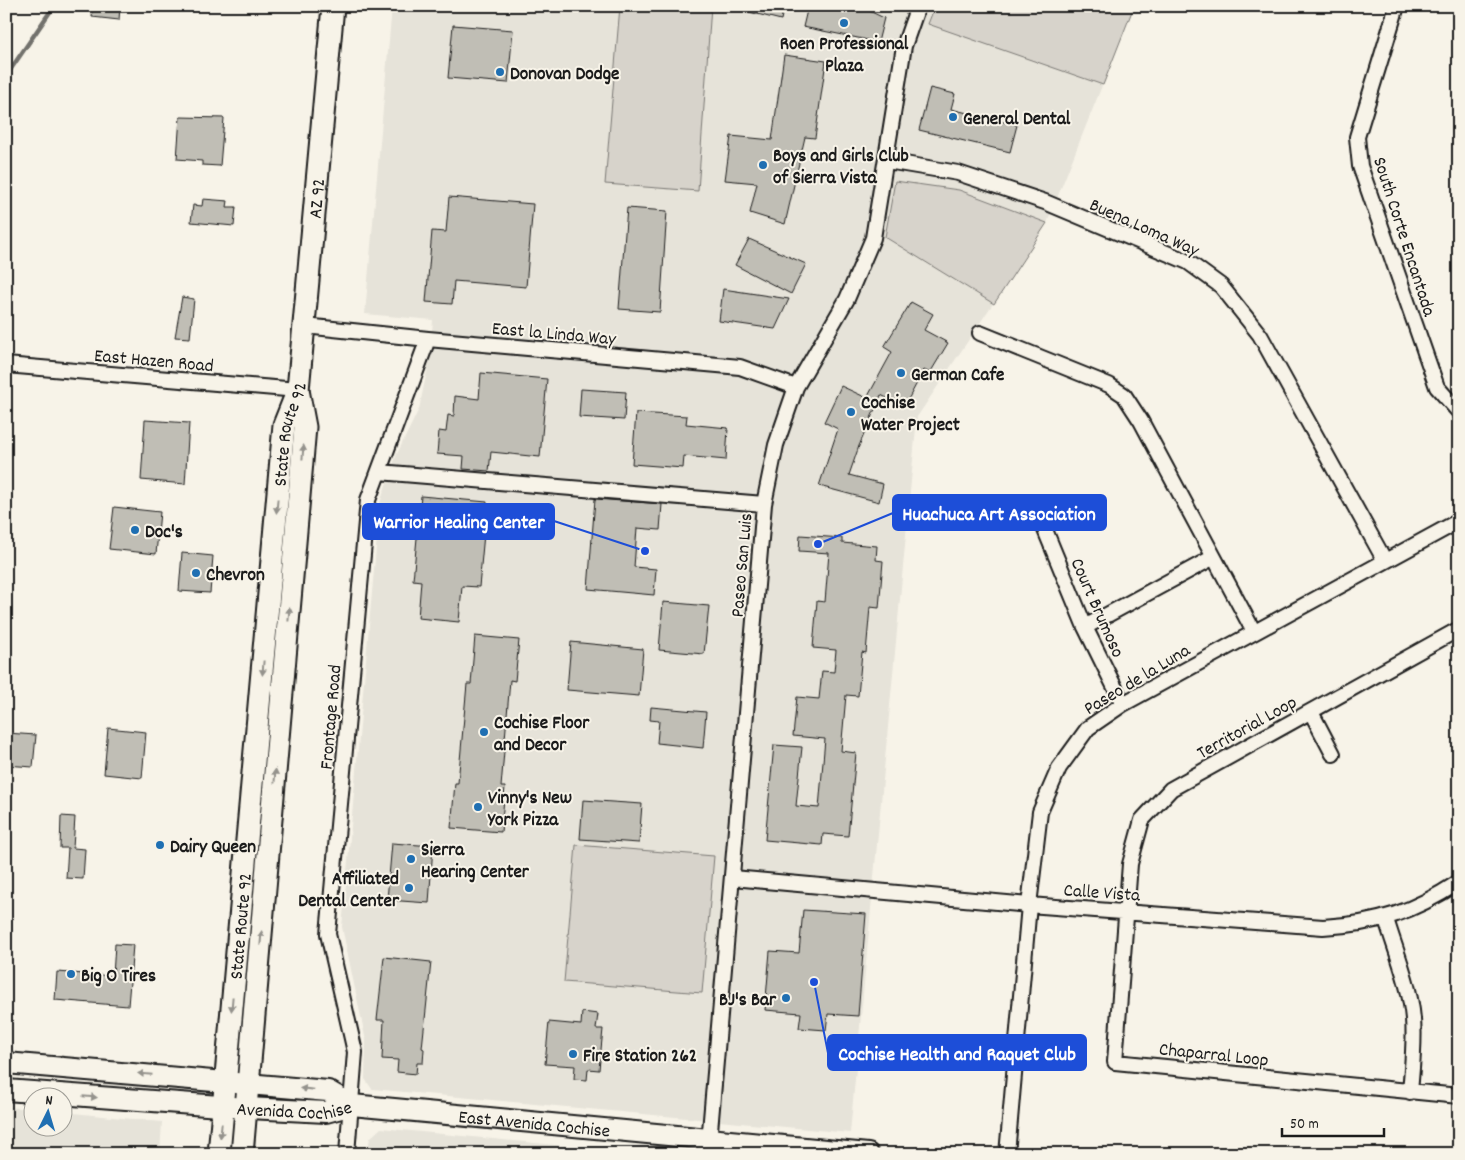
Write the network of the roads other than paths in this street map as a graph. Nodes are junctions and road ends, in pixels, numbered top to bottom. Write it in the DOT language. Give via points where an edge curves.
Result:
graph roads {
  1 [pos="333,6"];
  2 [pos="918,6"];
  3 [pos="1397,6"];
  4 [pos="887,161"];
  5 [pos="305,326"];
  6 [pos="980,333"];
  7 [pos="428,340"];
  8 [pos="6,365"];
  9 [pos="796,387"];
  10 [pos="298,390"];
  11 [pos="1459,412"];
  12 [pos="379,472"];
  13 [pos="764,504"];
  14 [pos="1459,521"];
  15 [pos="1043,525"];
  16 [pos="1212,558"];
  17 [pos="1385,561"];
  18 [pos="1085,627"];
  19 [pos="1459,629"];
  20 [pos="1254,632"];
  21 [pos="266,638"];
  22 [pos="287,639"];
  23 [pos="1123,704"];
  24 [pos="1310,712"];
  25 [pos="1333,754"];
  26 [pos="733,878"];
  27 [pos="1459,882"];
  28 [pos="1029,905"];
  29 [pos="1125,912"];
  30 [pos="1386,919"];
  31 [pos="6,1063"];
  32 [pos="225,1081"];
  33 [pos="249,1083"];
  34 [pos="6,1090"];
  35 [pos="1410,1092"];
  36 [pos="1459,1096"];
  37 [pos="352,1105"];
  38 [pos="223,1107"];
  39 [pos="246,1108"];
  40 [pos="709,1147"];
  41 [pos="219,1154"];
  42 [pos="242,1154"];
  43 [pos="347,1154"];
  44 [pos="868,1154"];
  45 [pos="1007,1154"];
  1 -- 5 [label="main road, AZ 92 / AZ 92"];
  2 -- 4 [label="street, Paseo San Luis" via="904,46"];
  3 -- 11 [label="street, South Corte Encantada" via="1357,137 1360,166 1437,387"];
  4 -- 9 [label="street, Paseo San Luis" via="873,238 847,299"];
  4 -- 17 [label="street, Buena Loma Way" via="958,173 1045,202 1188,262 1221,286 1260,335"];
  5 -- 7 [label="street, East la Linda Way"];
  5 -- 10 [label="main road, AZ 92 / AZ 92"];
  6 -- 16 [label="street" via="1109,385 1124,395"];
  7 -- 9 [label="street, East la Linda Way" via="740,367"];
  7 -- 12 [label="street, Frontage Road"];
  8 -- 10 [label="street, East Hazen Road"];
  9 -- 13 [label="street, Paseo San Luis" via="776,445"];
  10 -- 21 [label="main road, State Route 92 / AZ 92, one-way" via="284,425"];
  22 -- 10 [label="main road, State Route 92 / AZ 92, one-way" via="305,427"];
  12 -- 13 [label="street"];
  12 -- 37 [label="street, Frontage Road" via="368,500 328,934 355,1052"];
  13 -- 26 [label="street, Paseo San Luis"];
  14 -- 17 [label="street, Paseo de la Luna"];
  15 -- 18 [label="street, Court Brumoso"];
  16 -- 18 [label="street"];
  16 -- 20 [label="street"];
  17 -- 20 [label="street, Paseo de la Luna"];
  18 -- 23 [label="street, Court Brumoso"];
  19 -- 24 [label="street, Territorial Loop"];
  20 -- 23 [label="street, Paseo de la Luna"];
  21 -- 22 [label="main road"];
  21 -- 32 [label="main road, State Route 92 / AZ 92, one-way"];
  33 -- 22 [label="main road, State Route 92 / AZ 92, one-way"];
  23 -- 28 [label="street, Paseo de la Luna" via="1088,728 1059,768 1040,812"];
  24 -- 25 [label="street"];
  24 -- 29 [label="street, Territorial Loop" via="1170,789 1142,820 1130,864"];
  26 -- 28 [label="street, Calle Vista"];
  26 -- 40 [label="street, Paseo San Luis"];
  27 -- 30 [label="street, Calle Vista" via="1430,900"];
  28 -- 29 [label="street, Calle Vista"];
  28 -- 45 [label="street, Paseo de la Luna"];
  29 -- 30 [label="street, Calle Vista" via="1323,927"];
  29 -- 35 [label="street, Chaparral Loop" via="1116,1062"];
  30 -- 35 [label="street" via="1410,996 1414,1041"];
  32 -- 31 [label="street, Avenida Cochise, one-way"];
  32 -- 33 [label="street, Avenida Cochise"];
  32 -- 38 [label="main road, State Route 92 / AZ 92"];
  37 -- 33 [label="street, Avenida Cochise, one-way" via="328,1091"];
  33 -- 39 [label="main road, State Route 92 / AZ 92"];
  34 -- 38 [label="street, Avenida Cochise, one-way"];
  35 -- 36 [label="street, Chaparral Loop"];
  37 -- 39 [label="street, Avenida Cochise" via="326,1112"];
  37 -- 40 [label="street, East Avenida Cochise"];
  37 -- 43 [label="street, Frontage Road"];
  38 -- 39 [label="street, Avenida Cochise"];
  38 -- 41 [label="main road, State Route 92 / AZ 92, one-way"];
  39 -- 42 [label="main road, State Route 92 / AZ 92"];
  40 -- 44 [label="street, East Avenida Cochise"];
}
